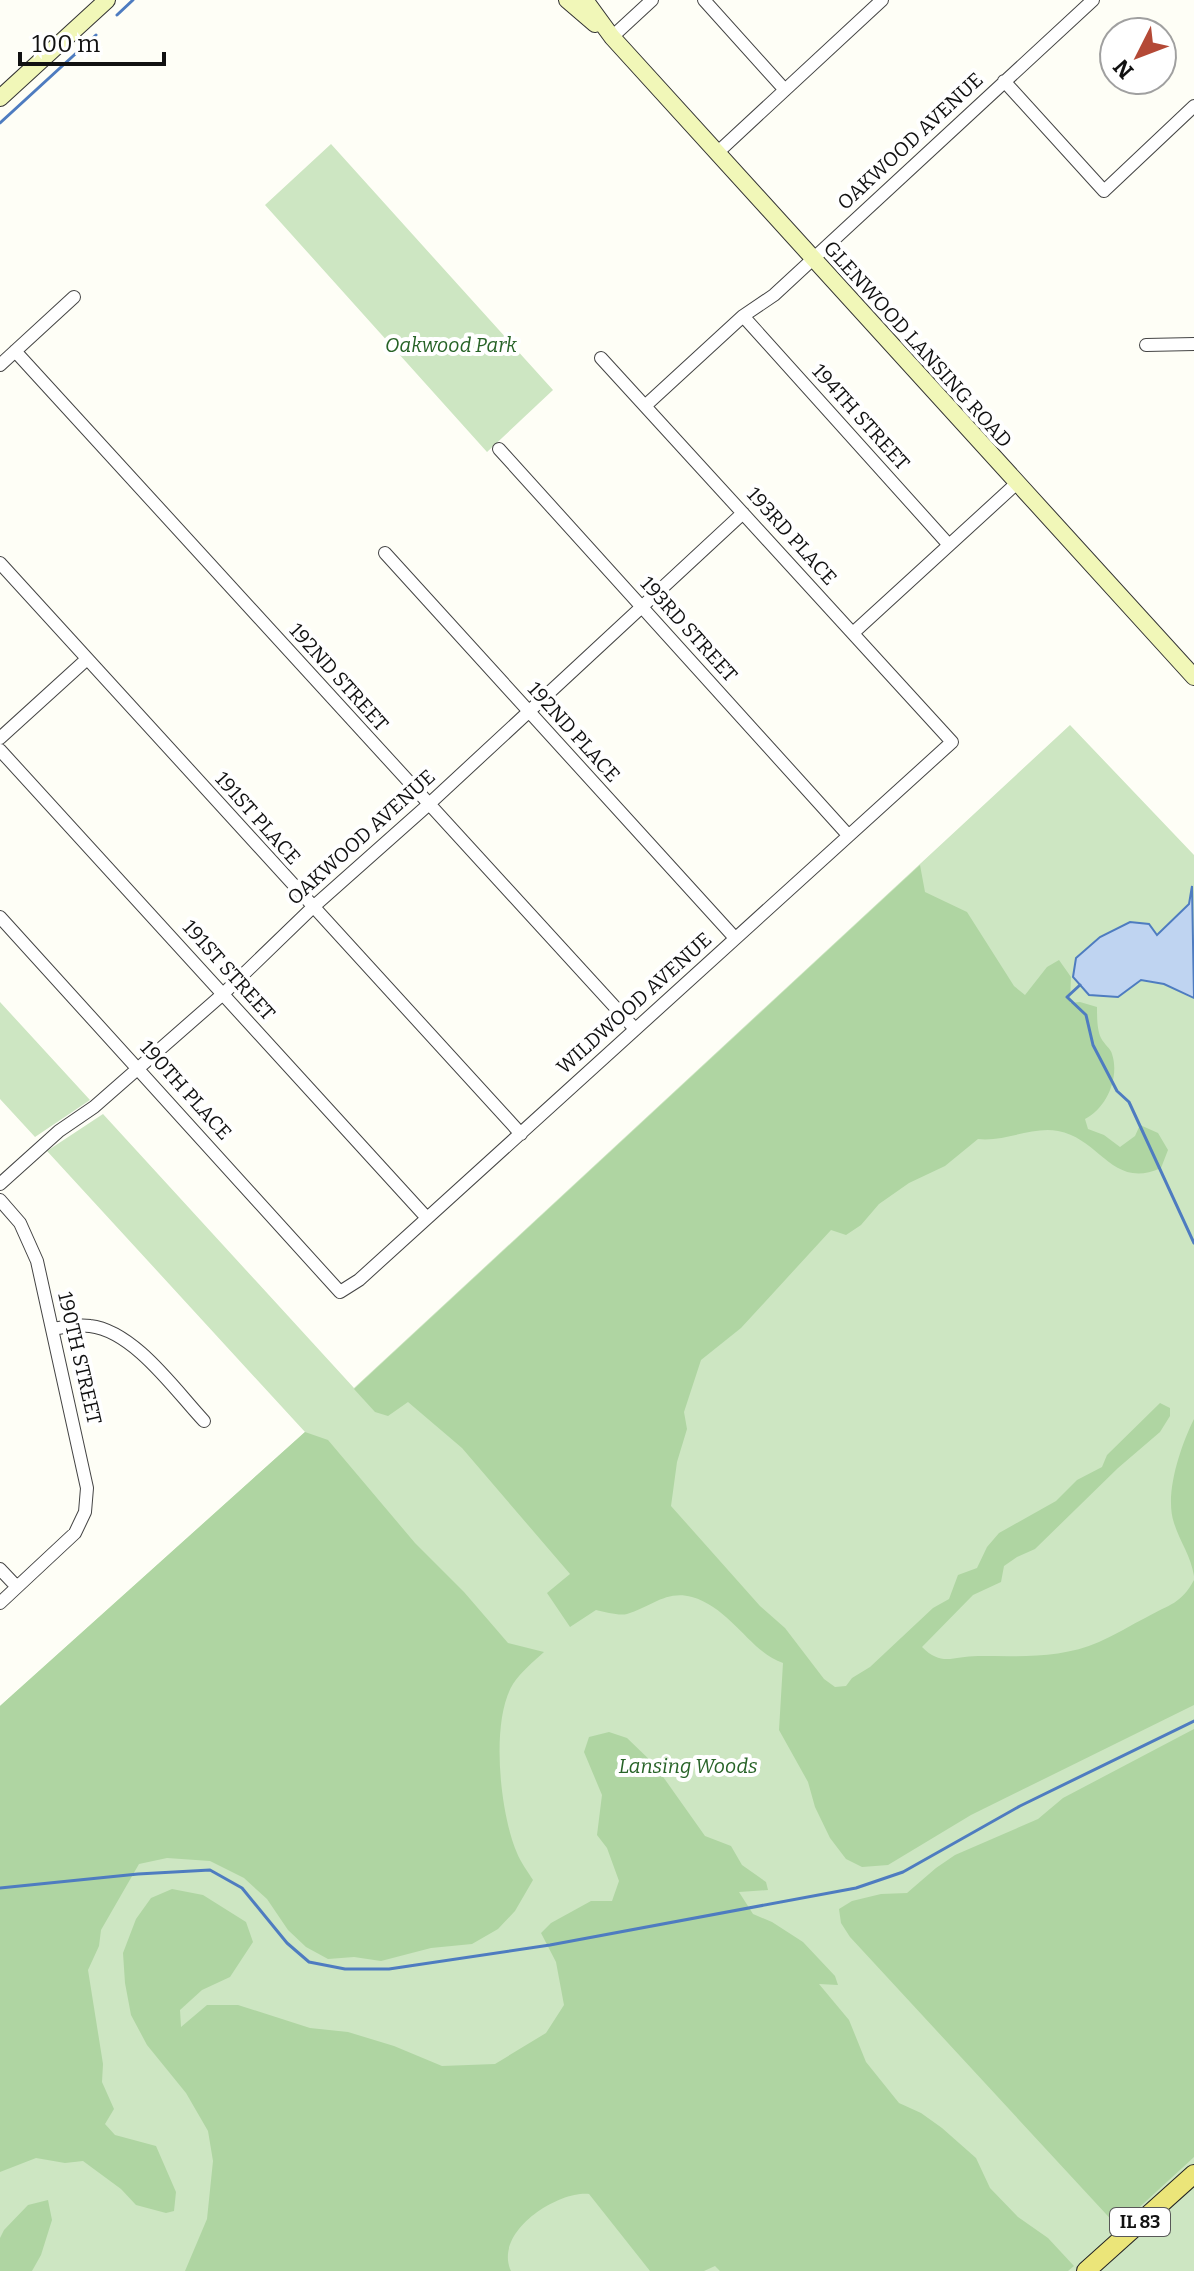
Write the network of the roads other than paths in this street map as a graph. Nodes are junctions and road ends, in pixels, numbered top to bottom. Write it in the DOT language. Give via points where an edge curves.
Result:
graph roads {
  1 [pos="107,0"];
  2 [pos="567,0"];
  3 [pos="585,0"];
  4 [pos="652,0"];
  5 [pos="704,0"];
  6 [pos="882,0"];
  7 [pos="1093,0"];
  8 [pos="612,37"];
  9 [pos="1004,81"];
  10 [pos="785,90"];
  11 [pos="0,98"];
  12 [pos="1194,106"];
  13 [pos="717,153"];
  14 [pos="813,258"];
  15 [pos="74,297"];
  16 [pos="743,316"];
  17 [pos="1194,344"];
  18 [pos="1146,345"];
  19 [pos="15,351"];
  20 [pos="601,358"];
  21 [pos="0,365"];
  22 [pos="645,406"];
  23 [pos="499,449"];
  24 [pos="1017,483"];
  25 [pos="743,513"];
  26 [pos="949,545"];
  27 [pos="385,553"];
  28 [pos="0,563"];
  29 [pos="642,607"];
  30 [pos="853,633"];
  31 [pos="87,659"];
  32 [pos="1194,677"];
  33 [pos="529,712"];
  34 [pos="0,738"];
  35 [pos="952,742"];
  36 [pos="0,750"];
  37 [pos="428,805"];
  38 [pos="848,835"];
  39 [pos="312,908"];
  40 [pos="0,917"];
  41 [pos="735,938"];
  42 [pos="223,994"];
  43 [pos="635,1029"];
  44 [pos="138,1067"];
  45 [pos="521,1134"];
  46 [pos="0,1184"];
  47 [pos="0,1200"];
  48 [pos="427,1218"];
  49 [pos="340,1292"];
  50 [pos="52,1329"];
  51 [pos="204,1421"];
  52 [pos="0,1569"];
  53 [pos="17,1587"];
  54 [pos="0,1603"];
  55 [pos="1194,2174"];
  56 [pos="1086,2271"];
  1 -- 11 [label="main road"];
  2 -- 8 [label="main road, GLENWOOD LANSING ROAD"];
  3 -- 8 [label="main road, GLENWOOD LANSING ROAD"];
  4 -- 8 [label="street"];
  5 -- 10 [label="street"];
  6 -- 10 [label="street"];
  7 -- 9 [label="street, OAKWOOD AVENUE"];
  8 -- 13 [label="main road, GLENWOOD LANSING ROAD"];
  9 -- 12 [label="street" via="1104,191"];
  9 -- 14 [label="street, OAKWOOD AVENUE"];
  10 -- 13 [label="street"];
  13 -- 14 [label="main road, GLENWOOD LANSING ROAD"];
  14 -- 16 [label="street, OAKWOOD AVENUE"];
  14 -- 24 [label="main road, GLENWOOD LANSING ROAD"];
  15 -- 19 [label="street"];
  16 -- 22 [label="street, OAKWOOD AVENUE"];
  16 -- 26 [label="street, 194TH STREET"];
  17 -- 18 [label="street"];
  19 -- 21 [label="street"];
  19 -- 37 [label="street, 192ND STREET"];
  20 -- 22 [label="street, 193RD PLACE"];
  22 -- 25 [label="street, 193RD PLACE"];
  23 -- 29 [label="street, 193RD STREET"];
  24 -- 26 [label="street"];
  24 -- 32 [label="main road, GLENWOOD LANSING ROAD"];
  25 -- 29 [label="street, OAKWOOD AVENUE"];
  25 -- 30 [label="street, 193RD PLACE"];
  26 -- 30 [label="street"];
  27 -- 33 [label="street, 192ND PLACE"];
  28 -- 31 [label="street, 191ST PLACE"];
  29 -- 33 [label="street, OAKWOOD AVENUE"];
  29 -- 38 [label="street, 193RD STREET"];
  30 -- 35 [label="street, 193RD PLACE"];
  31 -- 34 [label="street"];
  31 -- 39 [label="street, 191ST PLACE"];
  33 -- 37 [label="street, OAKWOOD AVENUE"];
  33 -- 41 [label="street, 192ND PLACE"];
  35 -- 38 [label="street, WILDWOOD AVENUE"];
  36 -- 42 [label="street, 191ST STREET"];
  37 -- 39 [label="street, OAKWOOD AVENUE"];
  37 -- 43 [label="street, 192ND STREET"];
  38 -- 41 [label="street, WILDWOOD AVENUE"];
  39 -- 42 [label="street, OAKWOOD AVENUE"];
  39 -- 45 [label="street, 191ST PLACE"];
  40 -- 44 [label="street, 190TH PLACE"];
  41 -- 43 [label="street, WILDWOOD AVENUE"];
  42 -- 44 [label="street, OAKWOOD AVENUE"];
  42 -- 48 [label="street, 191ST STREET"];
  43 -- 45 [label="street, WILDWOOD AVENUE"];
  44 -- 46 [label="street, OAKWOOD AVENUE"];
  44 -- 49 [label="street, 190TH PLACE"];
  45 -- 48 [label="street, WILDWOOD AVENUE"];
  47 -- 50 [label="street, 190TH STREET" via="32,1246"];
  48 -- 49 [label="street, WILDWOOD AVENUE"];
  50 -- 51 [label="street" via="88,1325 118,1335"];
  50 -- 53 [label="street, 190TH STREET" via="87,1488 85,1512 75,1533"];
  52 -- 53 [label="street"];
  53 -- 54 [label="street"];
  55 -- 56 [label="main road, IL 83"];
}
